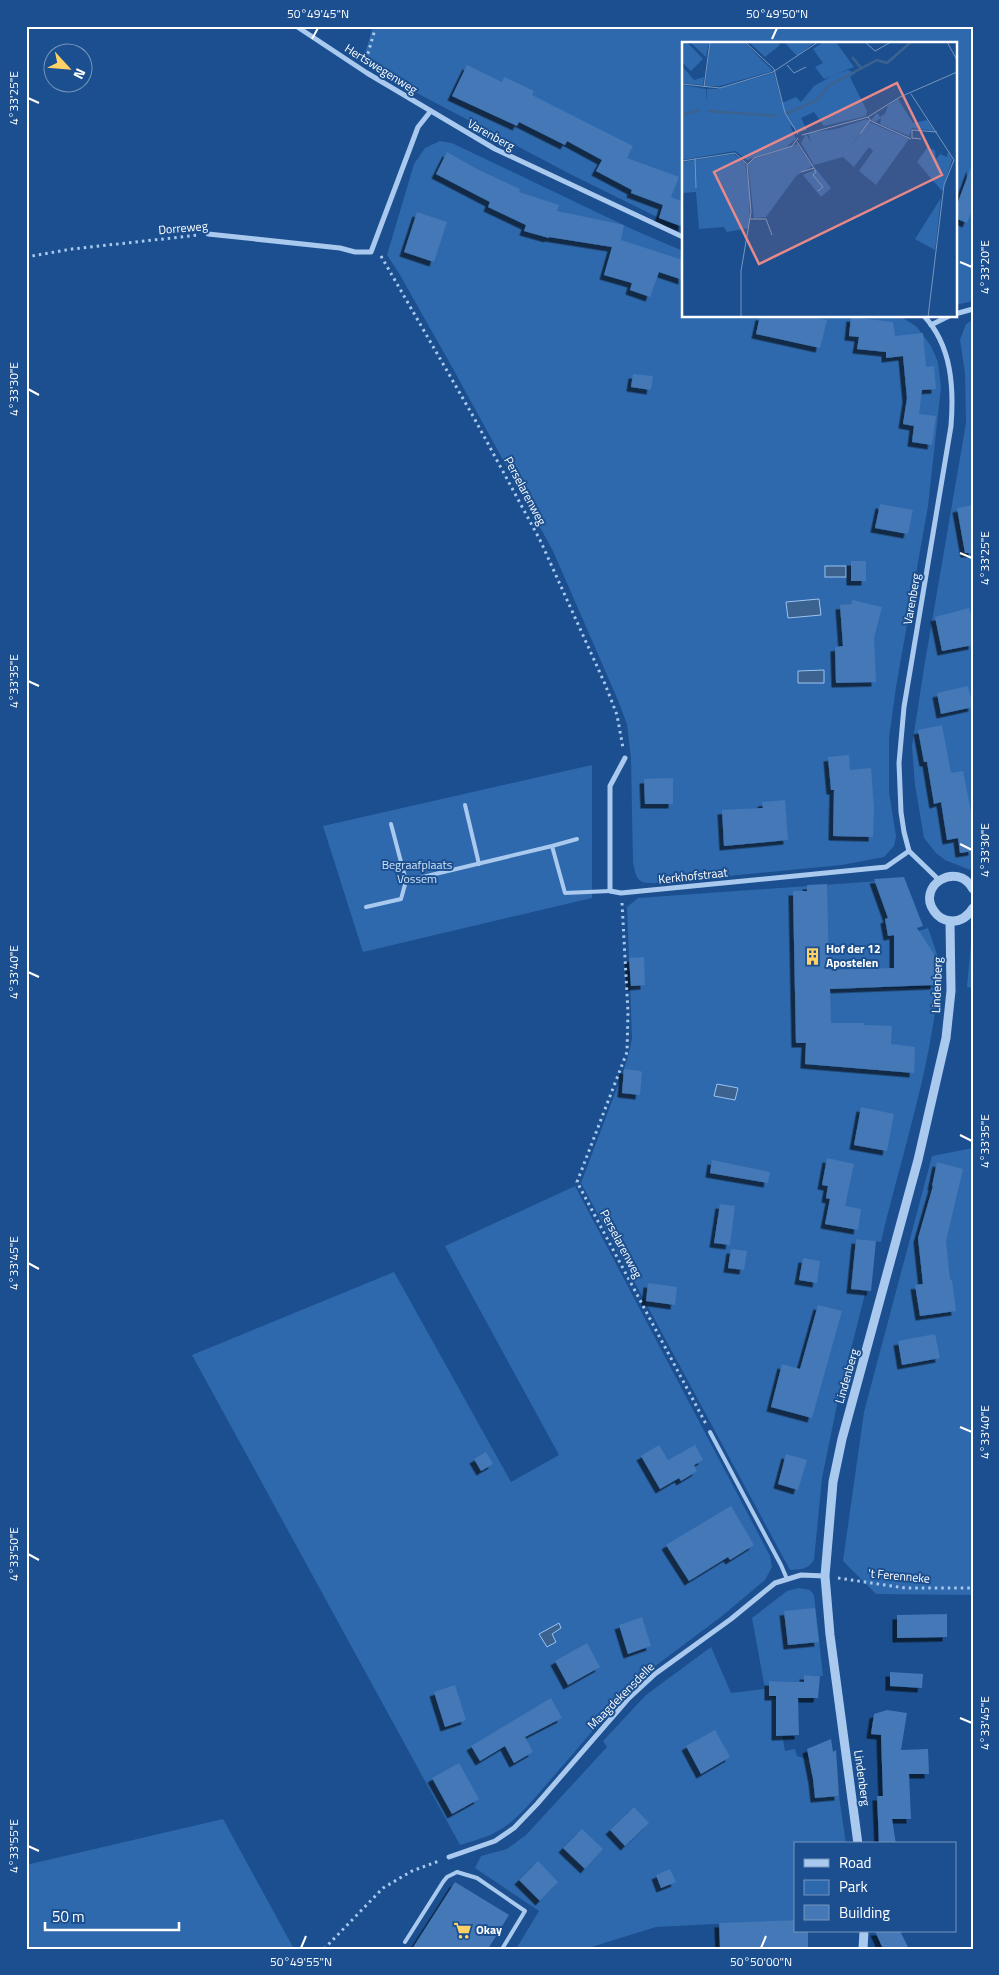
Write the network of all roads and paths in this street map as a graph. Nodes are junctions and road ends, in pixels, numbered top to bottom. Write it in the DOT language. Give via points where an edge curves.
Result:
graph roads {
  1 [pos="296,26"];
  2 [pos="376,26"];
  3 [pos="363,70"];
  4 [pos="430,112"];
  5 [pos="208,234"];
  6 [pos="682,238"];
  7 [pos="371,252"];
  8 [pos="26,257"];
  9 [pos="973,309"];
  10 [pos="956,314"];
  11 [pos="926,318"];
  12 [pos="945,318"];
  13 [pos="931,325"];
  14 [pos="625,758"];
  15 [pos="465,805"];
  16 [pos="391,824"];
  17 [pos="577,838"];
  18 [pos="552,846"];
  19 [pos="909,851"];
  20 [pos="479,864"];
  21 [pos="939,880"];
  22 [pos="406,881"];
  23 [pos="973,888"];
  24 [pos="610,891"];
  25 [pos="621,893"];
  26 [pos="366,908"];
  27 [pos="973,908"];
  28 [pos="950,921"];
  29 [pos="710,1432"];
  30 [pos="825,1576"];
  31 [pos="786,1579"];
  32 [pos="973,1588"];
  33 [pos="858,1842"];
  34 [pos="450,1857"];
  35 [pos="864,1932"];
  36 [pos="405,1942"];
  37 [pos="324,1949"];
  38 [pos="502,1949"];
  39 [pos="863,1949"];
  1 -- 3 [label="street, Hertswegenweg"];
  2 -- 3 [label="path"];
  3 -- 4 [label="street, Hertswegenweg"];
  4 -- 6 [label="street, Varenberg" via="533,168"];
  4 -- 7 [label="street" via="418,127"];
  5 -- 7 [label="street, Dorreweg"];
  5 -- 8 [label="path, Dorreweg" via="72,248"];
  7 -- 14 [label="path, Perselarenweg" via="382,256 540,540 605,684 617,715"];
  9 -- 10 [label="street"];
  11 -- 13 [label="street, Varenberg"];
  12 -- 13 [label="street"];
  13 -- 19 [label="street, Varenberg" via="951,374 952,408 900,734 901,812"];
  14 -- 24 [label="street" via="610,786"];
  15 -- 20 [label="lane"];
  16 -- 22 [label="lane"];
  17 -- 18 [label="lane"];
  18 -- 20 [label="lane"];
  18 -- 24 [label="lane" via="566,893"];
  19 -- 21 [label="street"];
  19 -- 25 [label="street, Kerkhofstraat" via="886,867"];
  20 -- 22 [label="lane"];
  21 -- 23 [label="street" via="960,877"];
  21 -- 28 [label="street" via="930,893 932,908 942,919"];
  22 -- 26 [label="lane" via="401,899"];
  24 -- 25 [label="street, Kerkhofstraat"];
  25 -- 29 [label="path, Perselarenweg" via="628,1012 627,1052 577,1182"];
  27 -- 28 [label="street" via="964,918"];
  28 -- 30 [label="street, Lindenberg" via="951,991 946,1038 918,1160 842,1439 834,1482"];
  29 -- 31 [label="lane"];
  30 -- 31 [label="street, Maagdekensdelle" via="801,1575"];
  30 -- 32 [label="path, 't Ferenneke" via="906,1588"];
  30 -- 33 [label="street, Lindenberg"];
  31 -- 34 [label="street, Maagdekensdelle" via="774,1583 655,1674 628,1699 514,1828 495,1841"];
  34 -- 37 [label="path" via="412,1870 383,1888"];
  35 -- 39 [label="street"];
  36 -- 38 [label="lane" via="443,1882 457,1872 477,1878 525,1911"];
}
